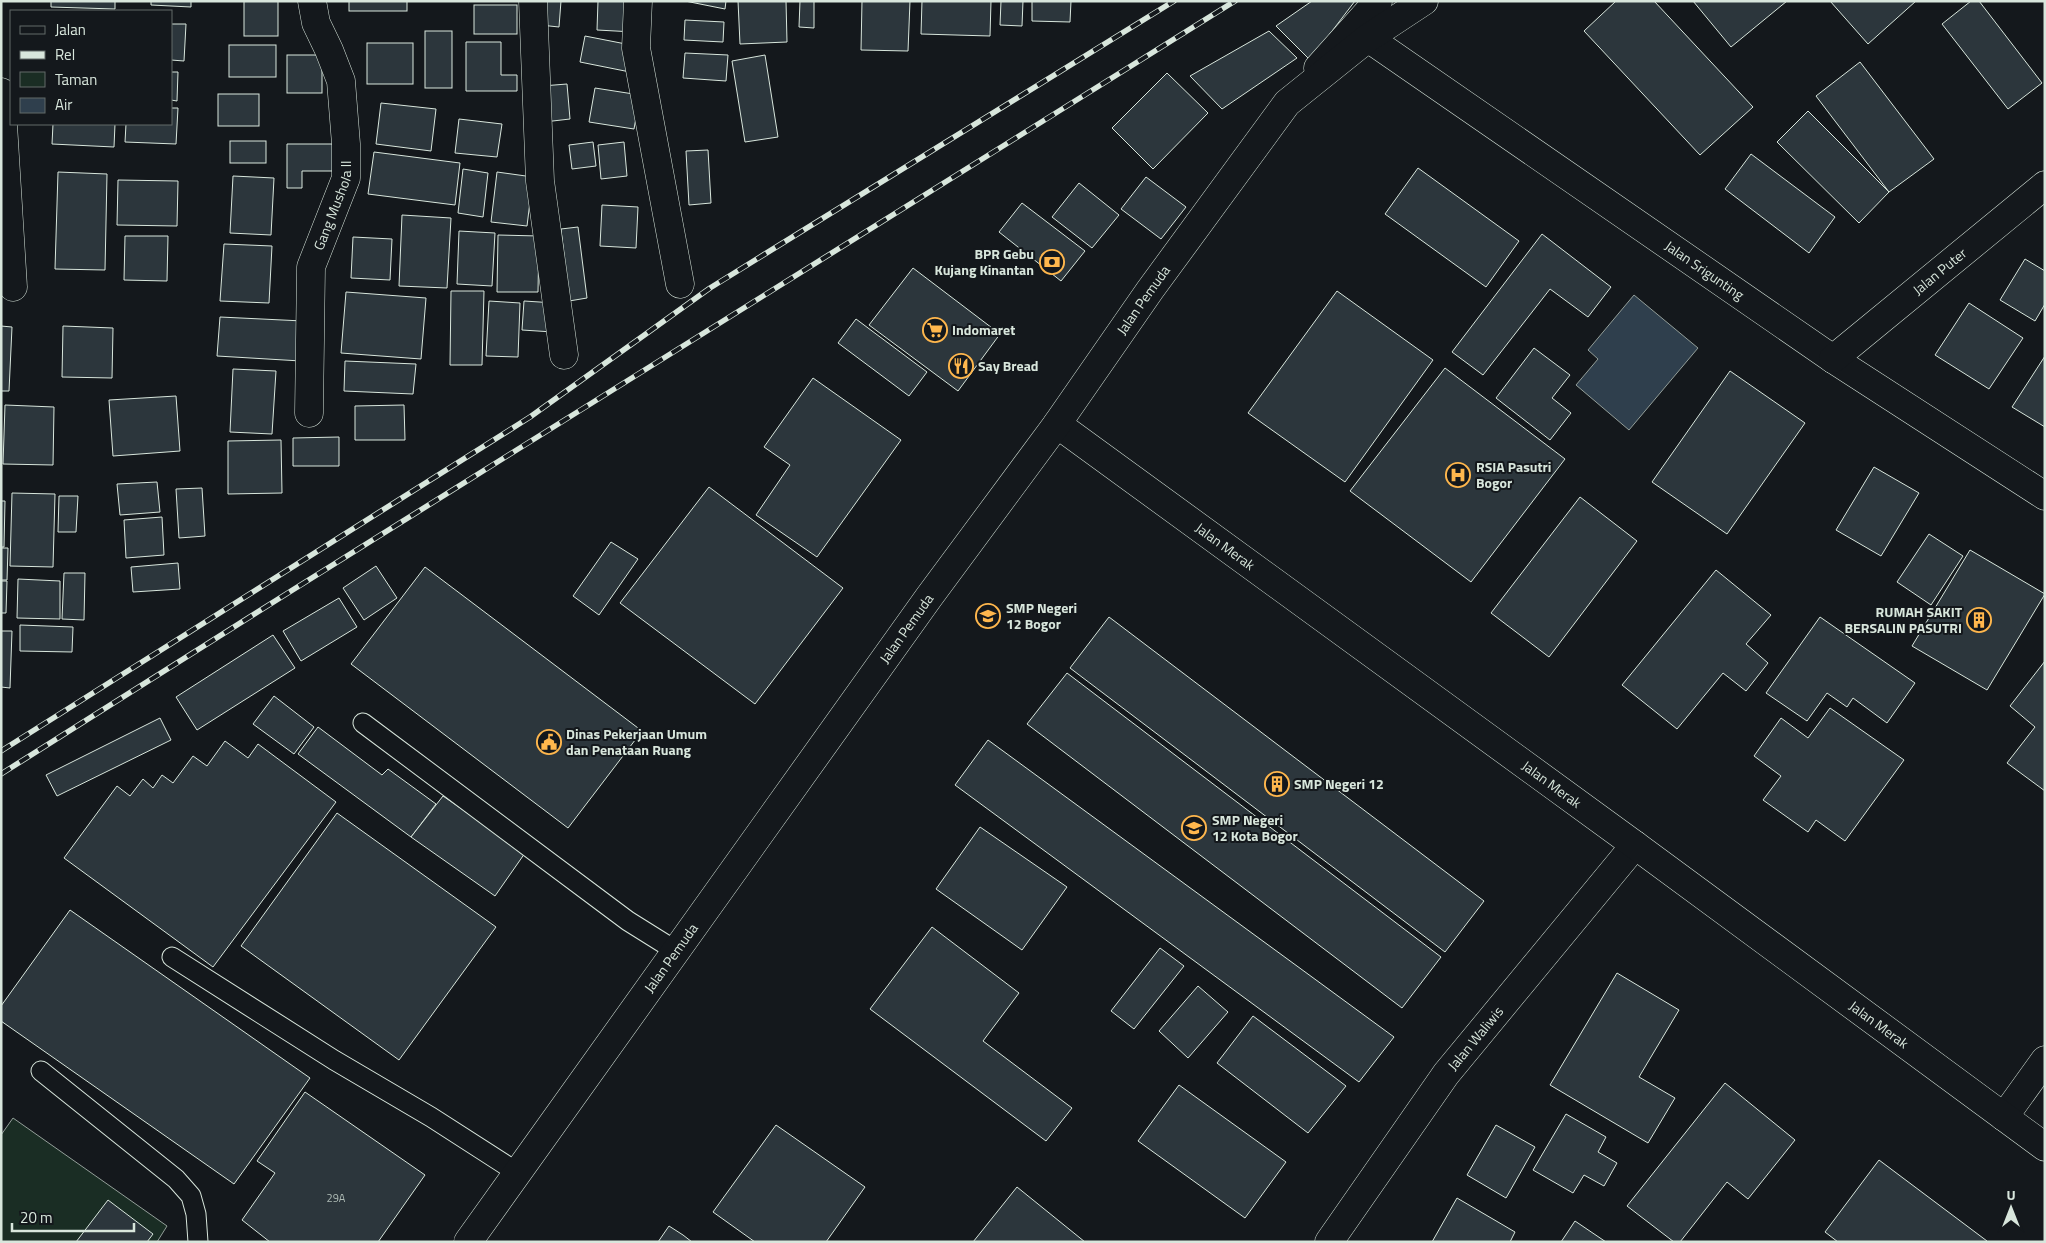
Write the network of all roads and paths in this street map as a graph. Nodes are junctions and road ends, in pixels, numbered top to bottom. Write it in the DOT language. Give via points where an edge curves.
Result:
graph roads {
  1 [pos="312,1"];
  2 [pos="533,1"];
  3 [pos="638,1"];
  4 [pos="1378,1"];
  5 [pos="1424,1"];
  6 [pos="1368,38"];
  7 [pos="1,92"];
  8 [pos="1287,103"];
  9 [pos="2045,185"];
  10 [pos="680,284"];
  11 [pos="13,287"];
  12 [pos="564,354"];
  13 [pos="1833,359"];
  14 [pos="309,413"];
  15 [pos="1057,424"];
  16 [pos="2045,496"];
  17 [pos="363,723"];
  18 [pos="1635,845"];
  19 [pos="676,951"];
  20 [pos="172,957"];
  21 [pos="2045,1060"];
  22 [pos="41,1071"];
  23 [pos="2004,1117"];
  24 [pos="2045,1147"];
  25 [pos="518,1172"];
  26 [pos="198,1242"];
  27 [pos="468,1242"];
  28 [pos="1329,1242"];
  1 -- 14 [label="street, Gang Mushola II" via="316,23 341,81 346,178 312,267"];
  2 -- 12 [label="street" via="540,181"];
  3 -- 10 [label="street" via="636,48"];
  4 -- 8 [label="street"];
  5 -- 6 [label="street, Jalan Pemuda"];
  6 -- 8 [label="street, Jalan Pemuda"];
  6 -- 13 [label="street, Jalan Srigunting"];
  7 -- 11 [label="street"];
  8 -- 15 [label="street, Jalan Pemuda"];
  9 -- 13 [label="street, Jalan Puter"];
  13 -- 16 [label="street, Jalan Srigunting"];
  15 -- 18 [label="street, Jalan Merak"];
  15 -- 19 [label="street, Jalan Pemuda"];
  17 -- 19 [label="lane" via="628,921"];
  18 -- 23 [label="street, Jalan Merak"];
  18 -- 28 [label="street, Jalan Waliwis" via="1446,1074"];
  19 -- 25 [label="street, Jalan Pemuda"];
  20 -- 25 [label="lane"];
  21 -- 23 [label="street"];
  22 -- 26 [label="lane" via="176,1179 191,1196"];
  23 -- 24 [label="street, Jalan Merak"];
  25 -- 27 [label="street, Jalan Pemuda"];
}
